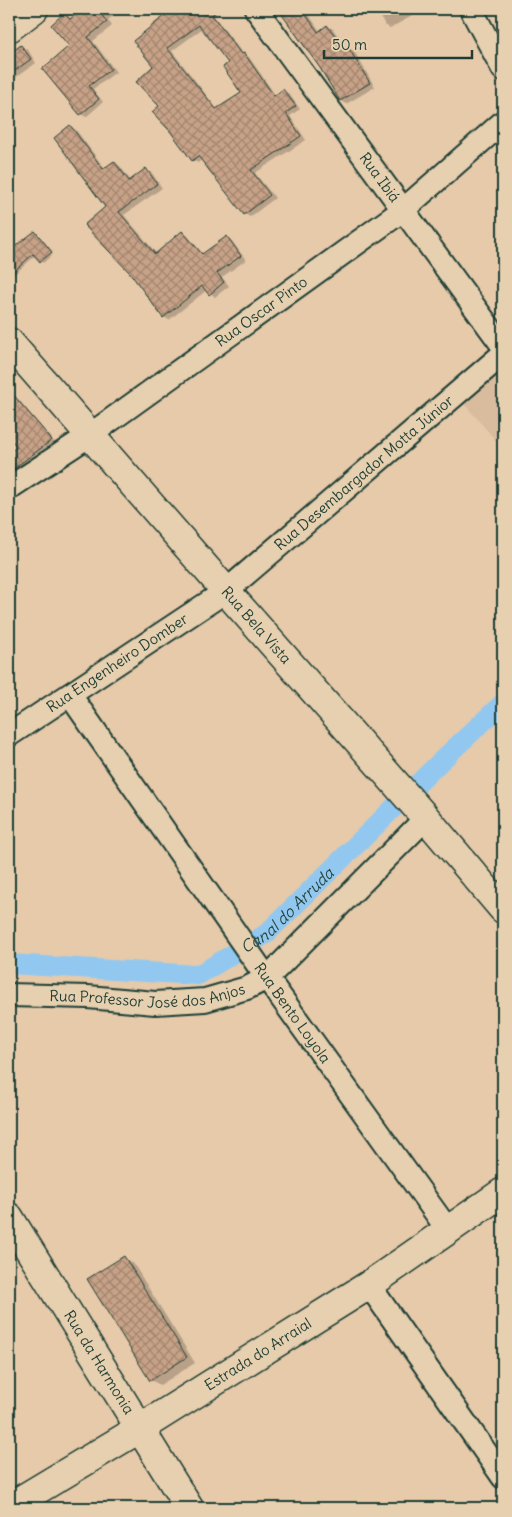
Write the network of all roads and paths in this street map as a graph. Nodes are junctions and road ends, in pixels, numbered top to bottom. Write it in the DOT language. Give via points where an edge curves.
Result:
graph roads {
  1 [pos="34,9"];
  2 [pos="256,9"];
  3 [pos="471,9"];
  4 [pos="9,28"];
  5 [pos="503,69"];
  6 [pos="503,122"];
  7 [pos="403,210"];
  8 [pos="9,342"];
  9 [pos="503,346"];
  10 [pos="503,354"];
  11 [pos="90,435"];
  12 [pos="9,488"];
  13 [pos="226,591"];
  14 [pos="70,695"];
  15 [pos="9,735"];
  16 [pos="421,813"];
  17 [pos="503,909"];
  18 [pos="265,975"];
  19 [pos="9,995"];
  20 [pos="503,1192"];
  21 [pos="9,1217"];
  22 [pos="448,1230"];
  23 [pos="369,1285"];
  24 [pos="139,1429"];
  25 [pos="503,1476"];
  26 [pos="9,1508"];
  27 [pos="189,1508"];
  1 -- 4 [label="main road"];
  2 -- 7 [label="street, Rua Ibiá"];
  3 -- 5 [label="street"];
  6 -- 7 [label="street, Rua Oscar Pinto"];
  7 -- 9 [label="street, Rua Ibiá"];
  7 -- 11 [label="street, Rua Oscar Pinto"];
  8 -- 11 [label="main road, Rua Bela Vista"];
  10 -- 13 [label="street, Rua Desembargador Motta Júnior"];
  11 -- 12 [label="street, Rua Oscar Pinto"];
  11 -- 13 [label="main road, Rua Bela Vista"];
  13 -- 14 [label="street, Rua Engenheiro Domber"];
  13 -- 16 [label="main road, Rua Bela Vista"];
  14 -- 15 [label="street, Rua Engenheiro Domber"];
  14 -- 18 [label="street, Rua Bento Loyola"];
  16 -- 17 [label="main road, Rua Bela Vista"];
  16 -- 18 [label="street, Rua Professor José dos Anjos"];
  18 -- 19 [label="street, Rua Professor José dos Anjos" via="247,988 205,1000 155,1003"];
  18 -- 22 [label="street, Rua Bento Loyola"];
  20 -- 22 [label="main road, Estrada do Arraial"];
  21 -- 24 [label="main road, Rua da Harmonia"];
  22 -- 23 [label="main road, Estrada do Arraial"];
  23 -- 24 [label="main road, Estrada do Arraial"];
  23 -- 25 [label="street"];
  24 -- 26 [label="main road, Estrada do Arraial"];
  24 -- 27 [label="main road, Rua da Harmonia"];
}
